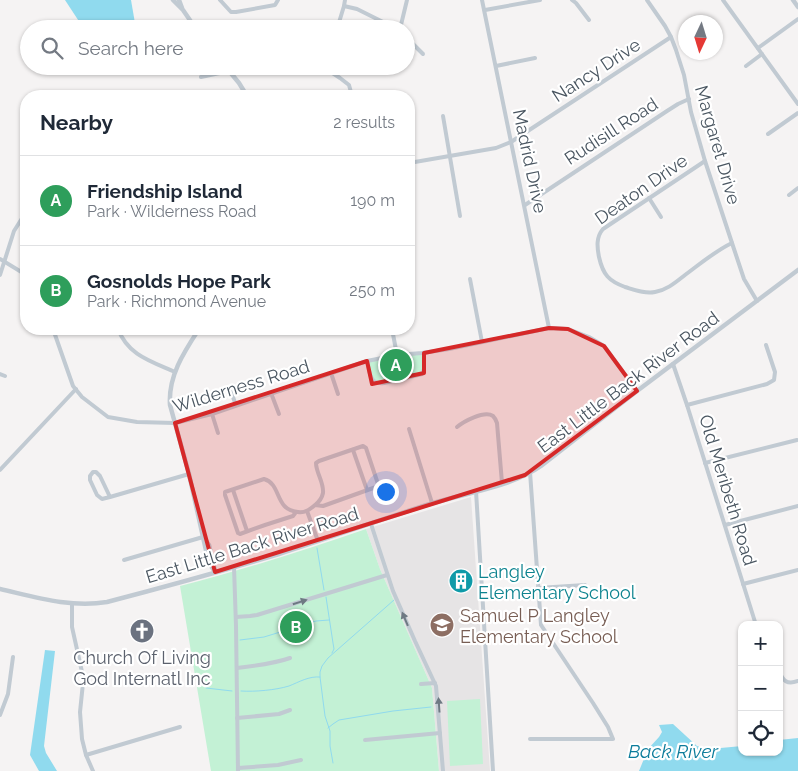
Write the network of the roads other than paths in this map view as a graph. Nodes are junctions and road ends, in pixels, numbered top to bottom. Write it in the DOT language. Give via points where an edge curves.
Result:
graph roads {
  1 [pos="173,0"];
  2 [pos="179,0"];
  3 [pos="220,0"];
  4 [pos="278,0"];
  5 [pos="345,0"];
  6 [pos="407,0"];
  7 [pos="482,0"];
  8 [pos="540,0"];
  9 [pos="572,0"];
  10 [pos="647,0"];
  11 [pos="723,0"];
  12 [pos="793,0"];
  13 [pos="344,6"];
  14 [pos="798,7"];
  15 [pos="182,10"];
  16 [pos="485,10"];
  17 [pos="798,19"];
  18 [pos="189,20"];
  19 [pos="340,20"];
  20 [pos="380,20"];
  21 [pos="401,20"];
  22 [pos="589,20"];
  23 [pos="671,37"];
  24 [pos="415,46"];
  25 [pos="758,48"];
  26 [pos="423,54"];
  27 [pos="762,54"];
  28 [pos="535,58"];
  29 [pos="496,66"];
  30 [pos="746,66"];
  31 [pos="210,75"];
  32 [pos="232,75"];
  33 [pos="336,75"];
  34 [pos="201,77"];
  35 [pos="243,90"];
  36 [pos="350,90"];
  37 [pos="689,100"];
  38 [pos="798,104"];
  39 [pos="798,113"];
  40 [pos="443,116"];
  41 [pos="768,134"];
  42 [pos="512,142"];
  43 [pos="450,157"];
  44 [pos="705,161"];
  45 [pos="415,163"];
  46 [pos="798,188"];
  47 [pos="789,195"];
  48 [pos="649,198"];
  49 [pos="525,204"];
  50 [pos="460,216"];
  51 [pos="661,217"];
  52 [pos="20,222"];
  53 [pos="732,243"];
  54 [pos="2,260"];
  55 [pos="798,270"];
  56 [pos="20,271"];
  57 [pos="0,275"];
  58 [pos="470,279"];
  59 [pos="757,301"];
  60 [pos="549,328"];
  61 [pos="55,335"];
  62 [pos="120,335"];
  63 [pos="195,335"];
  64 [pos="393,335"];
  65 [pos="482,342"];
  66 [pos="766,345"];
  67 [pos="424,353"];
  68 [pos="397,355"];
  69 [pos="367,361"];
  70 [pos="673,364"];
  71 [pos="175,372"];
  72 [pos="331,373"];
  73 [pos="0,374"];
  74 [pos="6,376"];
  75 [pos="76,389"];
  76 [pos="637,391"];
  77 [pos="232,392"];
  78 [pos="271,393"];
  79 [pos="338,394"];
  80 [pos="236,405"];
  81 [pos="687,405"];
  82 [pos="212,414"];
  83 [pos="279,414"];
  84 [pos="175,423"];
  85 [pos="457,427"];
  86 [pos="409,429"];
  87 [pos="218,433"];
  88 [pos="797,440"];
  89 [pos="353,450"];
  90 [pos="706,464"];
  91 [pos="0,470"];
  92 [pos="530,472"];
  93 [pos="189,474"];
  94 [pos="502,483"];
  95 [pos="232,490"];
  96 [pos="367,490"];
  97 [pos="476,491"];
  98 [pos="110,497"];
  99 [pos="432,503"];
  100 [pos="316,505"];
  101 [pos="798,506"];
  102 [pos="307,511"];
  103 [pos="296,512"];
  104 [pos="371,524"];
  105 [pos="725,525"];
  106 [pos="247,531"];
  107 [pos="204,537"];
  108 [pos="318,541"];
  109 [pos="124,560"];
  110 [pos="234,567"];
  111 [pos="798,570"];
  112 [pos="215,572"];
  113 [pos="387,574"];
  114 [pos="743,584"];
  115 [pos="585,585"];
  116 [pos="538,588"];
  117 [pos="0,589"];
  118 [pos="72,604"];
  119 [pos="236,617"];
  120 [pos="755,621"];
  121 [pos="13,657"];
  122 [pos="290,658"];
  123 [pos="237,668"];
  124 [pos="783,679"];
  125 [pos="798,681"];
  126 [pos="435,683"];
  127 [pos="421,684"];
  128 [pos="290,710"];
  129 [pos="0,715"];
  130 [pos="237,718"];
  131 [pos="180,727"];
  132 [pos="440,733"];
  133 [pos="530,739"];
  134 [pos="365,740"];
  135 [pos="86,755"];
  136 [pos="301,760"];
  137 [pos="238,770"];
  138 [pos="93,771"];
  139 [pos="443,771"];
  140 [pos="493,771"];
  1 -- 15 [label="street"];
  2 -- 15 [label="street"];
  3 -- 4 [label="street" via="230,12 236,12 275,5"];
  5 -- 13 [label="street"];
  6 -- 21 [label="street"];
  7 -- 16 [label="street, Madrid Drive"];
  8 -- 16 [label="street"];
  9 -- 22 [label="street"];
  10 -- 23 [label="street, Margaret Drive"];
  11 -- 25 [label="street"];
  12 -- 14 [label="street"];
  13 -- 19 [label="street"];
  13 -- 20 [label="street"];
  15 -- 18 [label="street"];
  16 -- 29 [label="street, Madrid Drive"];
  17 -- 25 [label="street"];
  23 -- 37 [label="street, Margaret Drive"];
  23 -- 42 [label="street, Nancy Drive"];
  24 -- 26 [label="street"];
  25 -- 27 [label="street"];
  27 -- 30 [label="street"];
  27 -- 38 [label="street"];
  28 -- 29 [label="street"];
  29 -- 42 [label="street, Madrid Drive"];
  31 -- 34 [label="street"];
  32 -- 35 [label="street"];
  33 -- 36 [label="street" via="349,85"];
  37 -- 44 [label="street, Margaret Drive"];
  37 -- 49 [label="street, Rudisill Road" via="678,104"];
  39 -- 41 [label="street"];
  40 -- 43 [label="street"];
  42 -- 43 [label="street, Nancy Drive"];
  42 -- 49 [label="street, Madrid Drive"];
  43 -- 45 [label="street, Nancy Drive"];
  43 -- 50 [label="street"];
  44 -- 48 [label="street, Deaton Drive"];
  44 -- 53 [label="street, Margaret Drive"];
  46 -- 47 [label="street"];
  48 -- 51 [label="street"];
  48 -- 53 [label="street, Deaton Drive" via="599,234 600,262 612,281 639,291 662,290"];
  49 -- 60 [label="street, Madrid Drive"];
  52 -- 54 [label="street"];
  53 -- 59 [label="street, Margaret Drive" via="744,279"];
  54 -- 56 [label="street"];
  54 -- 57 [label="street"];
  55 -- 59 [label="street, East Little Back River Road"];
  58 -- 65 [label="street"];
  59 -- 70 [label="street, East Little Back River Road"];
  60 -- 65 [label="street, Wilderness Road"];
  60 -- 76 [label="street, Wilderness Road" via="568,329 604,346"];
  61 -- 75 [label="street, Wilderness Road"];
  62 -- 71 [label="street" via="136,353"];
  63 -- 71 [label="street"];
  64 -- 68 [label="street"];
  65 -- 67 [label="street, Wilderness Road"];
  66 -- 81 [label="street" via="775,372 774,380"];
  67 -- 68 [label="street, Wilderness Road"];
  67 -- 69 [label="street" via="422,374 384,383 373,380"];
  68 -- 69 [label="street, Wilderness Road"];
  69 -- 72 [label="street, Wilderness Road"];
  70 -- 76 [label="street, East Little Back River Road"];
  70 -- 81 [label="street, Old Meribeth Road"];
  71 -- 84 [label="street" via="170,397"];
  72 -- 78 [label="street, Wilderness Road"];
  72 -- 79 [label="street"];
  73 -- 74 [label="street"];
  75 -- 84 [label="street, Wilderness Road" via="82,398 108,417"];
  75 -- 91 [label="street"];
  76 -- 92 [label="street, East Little Back River Road"];
  77 -- 80 [label="street"];
  78 -- 80 [label="street, Wilderness Road"];
  78 -- 83 [label="street"];
  80 -- 82 [label="street, Wilderness Road"];
  81 -- 90 [label="street, Old Meribeth Road"];
  82 -- 84 [label="street, Wilderness Road"];
  82 -- 87 [label="street"];
  84 -- 93 [label="street"];
  85 -- 94 [label="street" via="485,414 494,417"];
  86 -- 99 [label="street"];
  88 -- 90 [label="street"];
  89 -- 96 [label="street"];
  89 -- 96 [label="street" via="366,448 378,484"];
  89 -- 100 [label="street" via="316,463 323,484 322,498"];
  90 -- 105 [label="street, Old Meribeth Road"];
  92 -- 94 [label="street, East Little Back River Road"];
  92 -- 116 [label="street"];
  93 -- 98 [label="street"];
  93 -- 107 [label="street"];
  94 -- 97 [label="street, East Little Back River Road"];
  95 -- 103 [label="street" via="268,480 283,506"];
  95 -- 106 [label="street"];
  95 -- 106 [label="street" via="225,492 231,514 238,533"];
  96 -- 100 [label="street" via="323,506"];
  97 -- 99 [label="street, East Little Back River Road"];
  97 -- 140 [label="street"];
  98 -- 98 [label="street" via="96,495 90,480 91,473 98,473"];
  99 -- 104 [label="street, East Little Back River Road"];
  100 -- 102 [label="street"];
  101 -- 105 [label="street"];
  102 -- 103 [label="street"];
  102 -- 108 [label="street"];
  103 -- 106 [label="street" via="293,516"];
  104 -- 108 [label="street, East Little Back River Road"];
  104 -- 113 [label="street"];
  105 -- 114 [label="street, Old Meribeth Road"];
  107 -- 109 [label="street"];
  107 -- 112 [label="street" via="209,563"];
  108 -- 110 [label="street, East Little Back River Road"];
  110 -- 112 [label="street, East Little Back River Road"];
  110 -- 119 [label="street"];
  111 -- 114 [label="street"];
  112 -- 118 [label="street, East Little Back River Road" via="107,602"];
  119 -- 113 [label="street, one-way" via="257,615"];
  126 -- 113 [label="street, one-way"];
  114 -- 120 [label="street, Old Meribeth Road"];
  115 -- 116 [label="street"];
  116 -- 133 [label="street" via="542,625 613,739"];
  117 -- 118 [label="street, East Little Back River Road"];
  118 -- 135 [label="street" via="72,626 82,672 80,724"];
  119 -- 123 [label="street"];
  121 -- 129 [label="street" via="8,694"];
  122 -- 123 [label="street" via="277,663"];
  123 -- 130 [label="street"];
  124 -- 125 [label="street" via="786,682"];
  126 -- 127 [label="street"];
  132 -- 126 [label="street, one-way"];
  128 -- 130 [label="street"];
  130 -- 137 [label="street"];
  131 -- 135 [label="street"];
  132 -- 134 [label="street"];
  132 -- 139 [label="street"];
  135 -- 138 [label="street"];
  136 -- 137 [label="street"];
}
